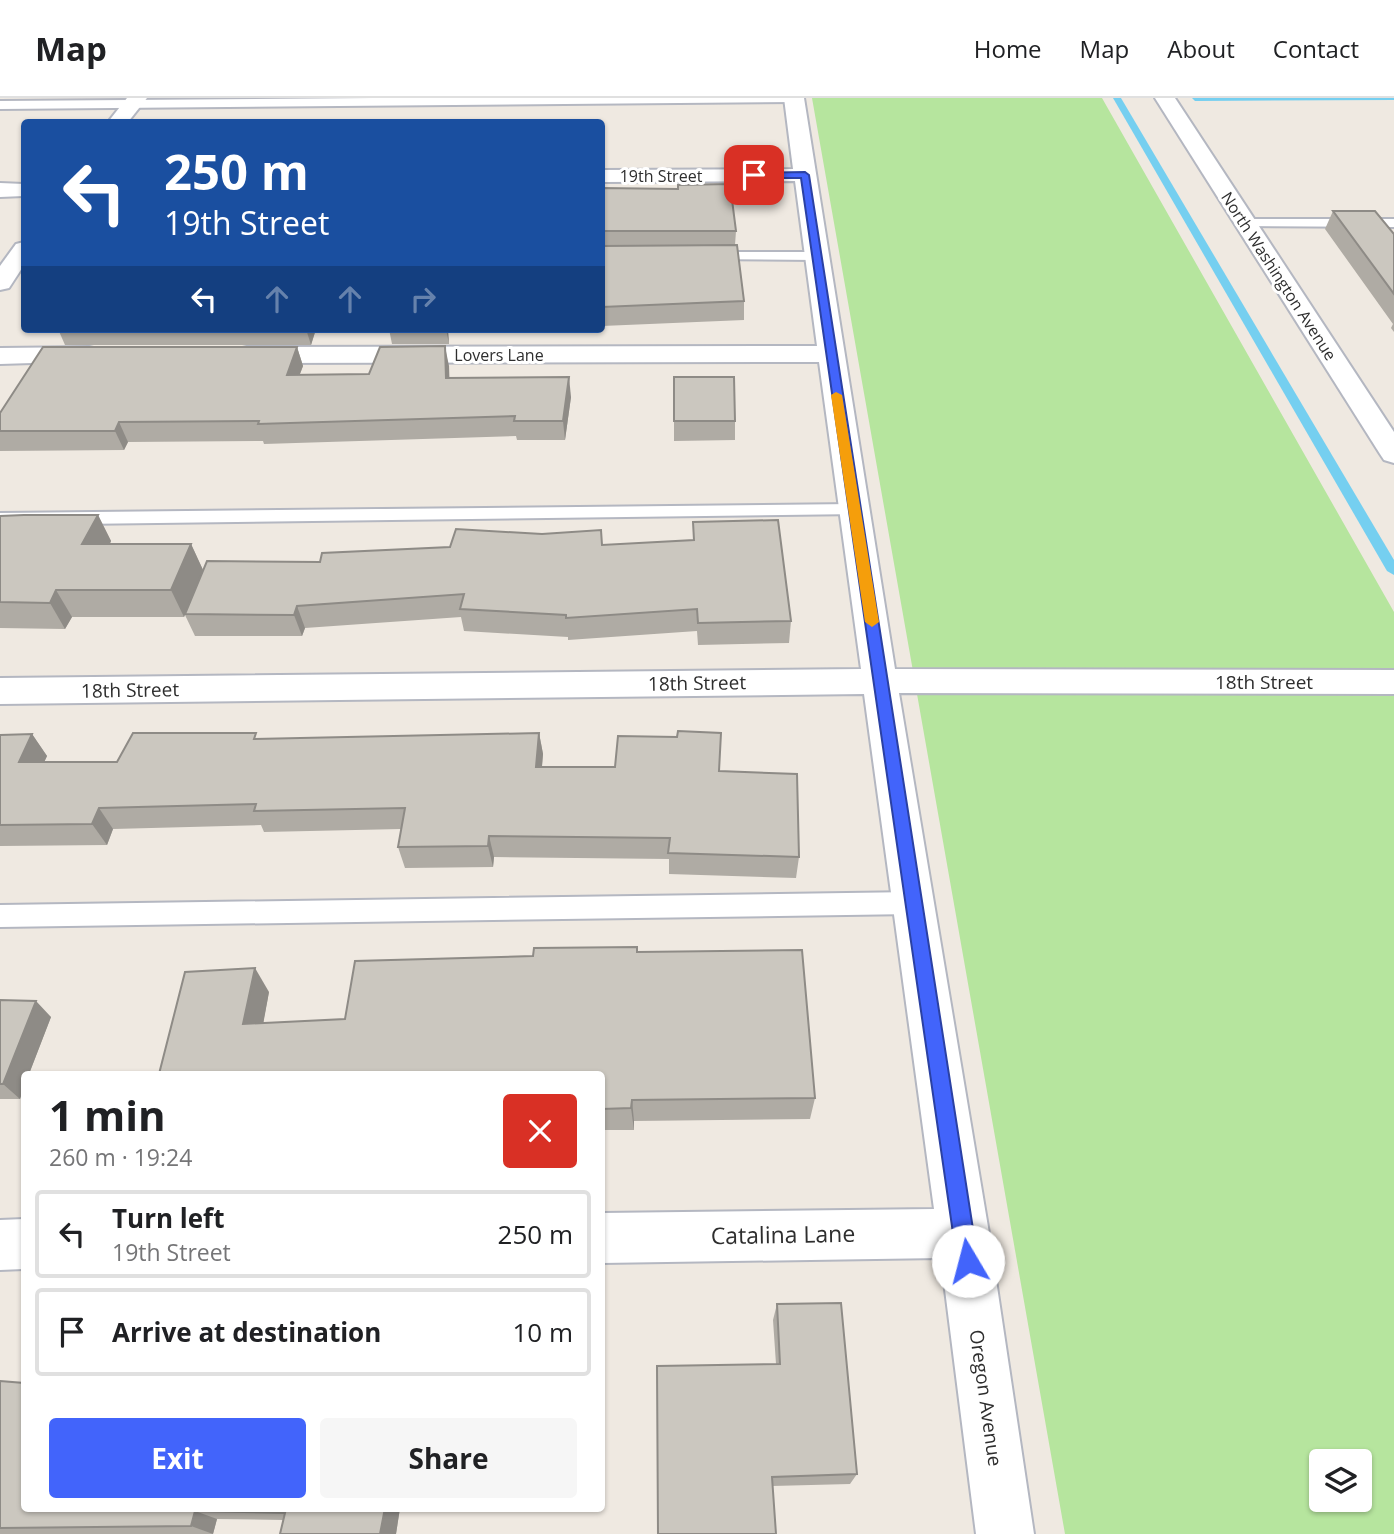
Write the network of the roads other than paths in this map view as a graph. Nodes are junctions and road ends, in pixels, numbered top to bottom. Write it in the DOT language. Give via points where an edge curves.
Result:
graph roads {
  1 [pos="794,98"];
  2 [pos="1165,98"];
  3 [pos="134,101"];
  4 [pos="0,105"];
  5 [pos="120,119"];
  6 [pos="805,175"];
  7 [pos="605,176"];
  8 [pos="0,190"];
  9 [pos="21,190"];
  10 [pos="1245,223"];
  11 [pos="1394,223"];
  12 [pos="816,256"];
  13 [pos="21,257"];
  14 [pos="696,257"];
  15 [pos="0,283"];
  16 [pos="830,354"];
  17 [pos="0,355"];
  18 [pos="111,355"];
  19 [pos="221,355"];
  20 [pos="1394,454"];
  21 [pos="854,510"];
  22 [pos="0,519"];
  23 [pos="882,681"];
  24 [pos="1394,682"];
  25 [pos="0,691"];
  26 [pos="915,903"];
  27 [pos="0,916"];
  28 [pos="964,1233"];
  29 [pos="605,1238"];
  30 [pos="21,1244"];
  31 [pos="0,1245"];
  32 [pos="1005,1534"];
  1 -- 3 [label="lane"];
  1 -- 6 [label="street, Oregon Avenue"];
  2 -- 10 [label="street, North Washington Avenue"];
  3 -- 4 [label="lane"];
  3 -- 5 [label="street"];
  6 -- 7 [label="street, 19th Street"];
  6 -- 12 [label="street, Oregon Avenue"];
  8 -- 9 [label="street"];
  10 -- 11 [label="lane"];
  10 -- 20 [label="street, North Washington Avenue"];
  12 -- 14 [label="lane"];
  12 -- 16 [label="street, Oregon Avenue"];
  13 -- 15 [label="street"];
  16 -- 19 [label="street, Lovers Lane"];
  16 -- 21 [label="street, Oregon Avenue"];
  17 -- 18 [label="street"];
  21 -- 22 [label="lane"];
  21 -- 23 [label="street, Oregon Avenue"];
  23 -- 24 [label="street, 18th Street"];
  23 -- 25 [label="street, 18th Street"];
  23 -- 26 [label="street, Oregon Avenue"];
  26 -- 27 [label="lane"];
  26 -- 28 [label="street, Oregon Avenue"];
  28 -- 29 [label="street, Catalina Lane"];
  28 -- 32 [label="street, Oregon Avenue"];
  30 -- 31 [label="street"];
}
